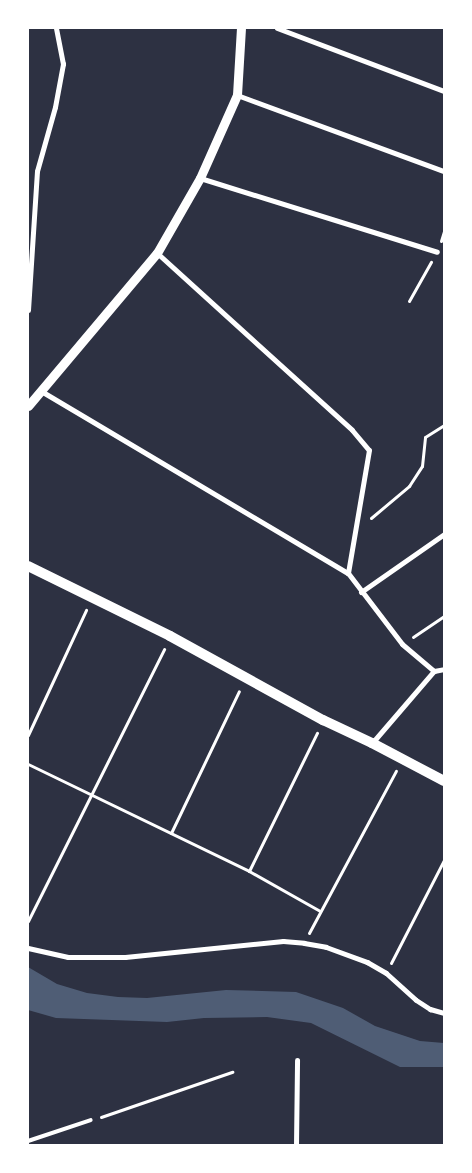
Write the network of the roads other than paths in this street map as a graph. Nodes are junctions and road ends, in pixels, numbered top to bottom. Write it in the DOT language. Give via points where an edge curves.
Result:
graph roads {
  1 [pos="56,28"];
  2 [pos="241,28"];
  3 [pos="277,28"];
  4 [pos="444,91"];
  5 [pos="237,95"];
  6 [pos="444,171"];
  7 [pos="200,178"];
  8 [pos="437,252"];
  9 [pos="157,253"];
  10 [pos="28,310"];
  11 [pos="42,391"];
  12 [pos="28,406"];
  13 [pos="444,534"];
  14 [pos="28,566"];
  15 [pos="348,573"];
  16 [pos="361,592"];
  17 [pos="444,669"];
  18 [pos="434,671"];
  19 [pos="372,743"];
  20 [pos="444,781"];
  21 [pos="28,948"];
  22 [pos="444,1013"];
  23 [pos="297,1060"];
  24 [pos="90,1120"];
  25 [pos="28,1141"];
  26 [pos="296,1146"];
  1 -- 10 [label="street" via="63,64 56,108 37,171"];
  2 -- 5 [label="street"];
  3 -- 4 [label="street"];
  5 -- 6 [label="street"];
  5 -- 7 [label="street"];
  7 -- 8 [label="street"];
  7 -- 9 [label="street"];
  9 -- 11 [label="street"];
  9 -- 15 [label="street" via="352,430 369,450"];
  11 -- 12 [label="street"];
  11 -- 15 [label="street"];
  13 -- 16 [label="street"];
  14 -- 19 [label="main road" via="170,636 323,720"];
  15 -- 16 [label="street"];
  16 -- 18 [label="street" via="402,644"];
  17 -- 18 [label="street"];
  18 -- 19 [label="street"];
  19 -- 20 [label="main road"];
  21 -- 22 [label="street" via="68,957 125,957 282,940 304,943 347,954 386,973 416,1000"];
  23 -- 26 [label="street"];
  24 -- 25 [label="lane"];
}
